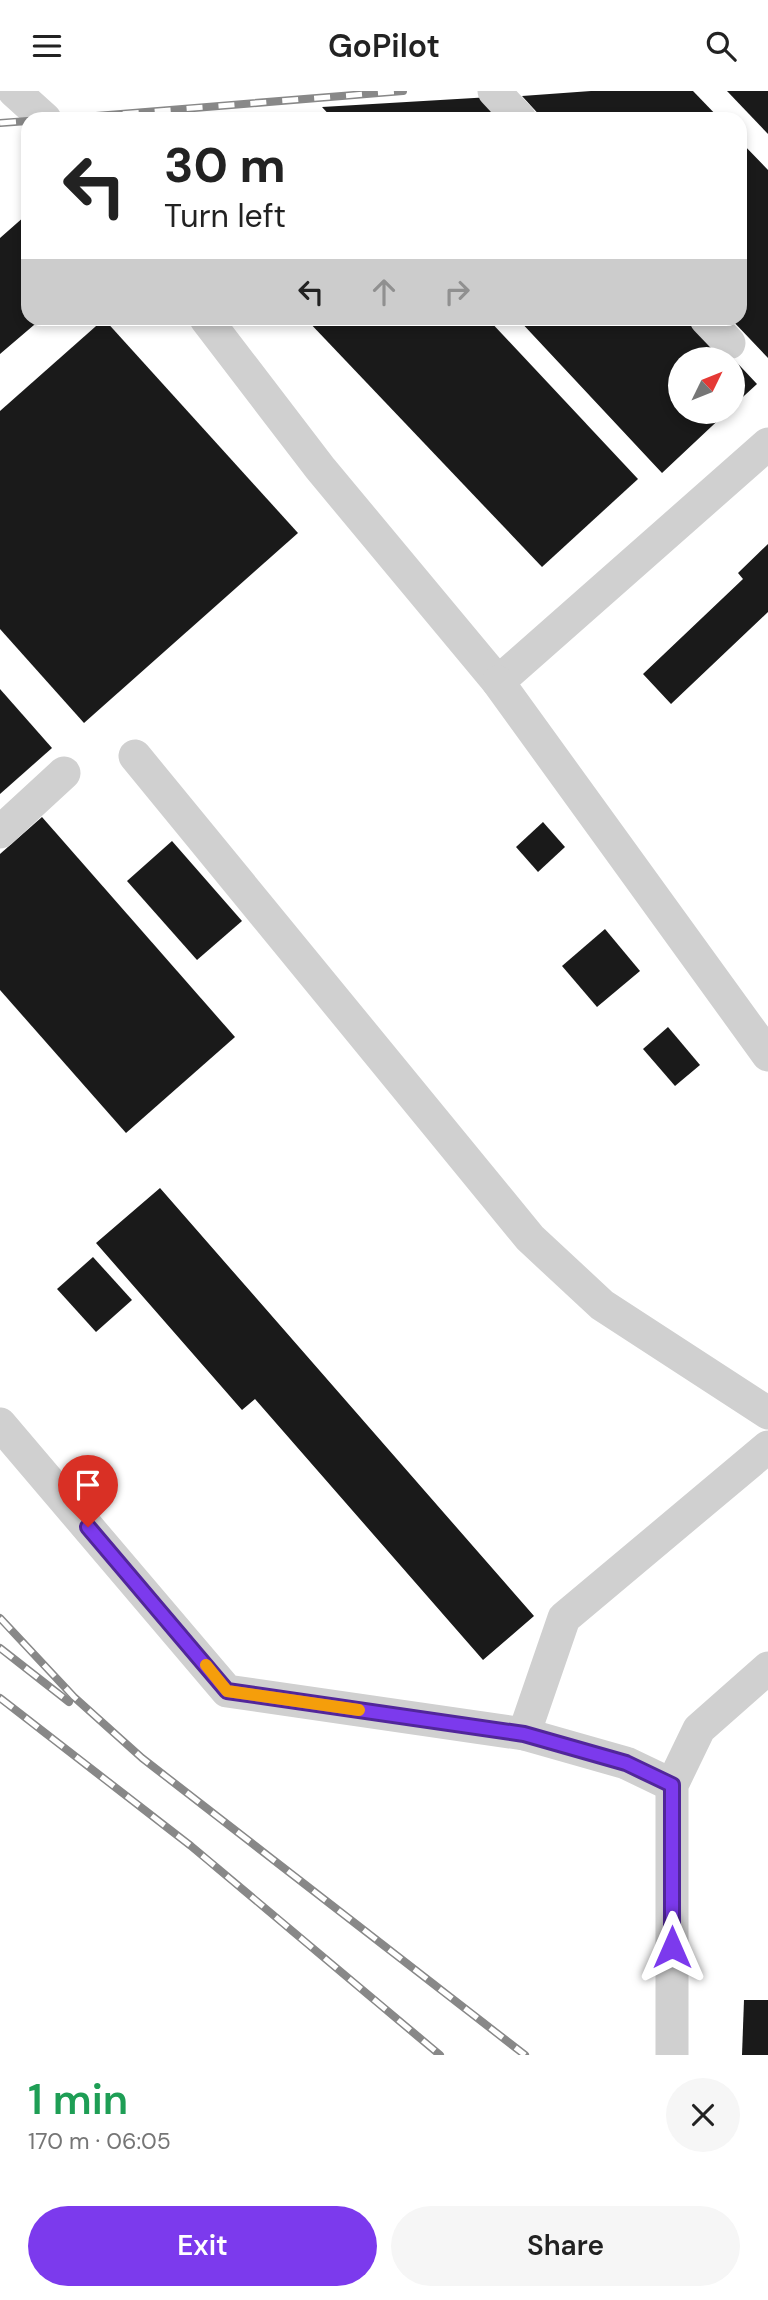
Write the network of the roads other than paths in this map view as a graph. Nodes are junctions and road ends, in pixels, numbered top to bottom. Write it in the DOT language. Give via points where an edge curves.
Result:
graph roads {
  1 [pos="14,91"];
  2 [pos="494,91"];
  3 [pos="38,112"];
  4 [pos="514,112"];
  5 [pos="211,326"];
  6 [pos="713,326"];
  7 [pos="729,343"];
  8 [pos="768,444"];
  9 [pos="498,682"];
  10 [pos="135,756"];
  11 [pos="64,773"];
  12 [pos="0,832"];
  13 [pos="768,1055"];
  14 [pos="768,1413"];
  15 [pos="0,1424"];
  16 [pos="768,1447"];
  17 [pos="768,1668"];
  18 [pos="524,1734"];
  19 [pos="672,1785"];
  20 [pos="672,2055"];
  1 -- 3 [label="street"];
  2 -- 4 [label="street"];
  5 -- 9 [label="street" via="320,468"];
  6 -- 7 [label="street"];
  8 -- 9 [label="street"];
  9 -- 13 [label="street"];
  10 -- 14 [label="street" via="530,1238 602,1305"];
  11 -- 12 [label="street"];
  15 -- 18 [label="street" via="227,1691"];
  16 -- 18 [label="street" via="564,1618"];
  17 -- 19 [label="street" via="699,1729"];
  18 -- 19 [label="street" via="626,1763"];
  19 -- 20 [label="street"];
}
